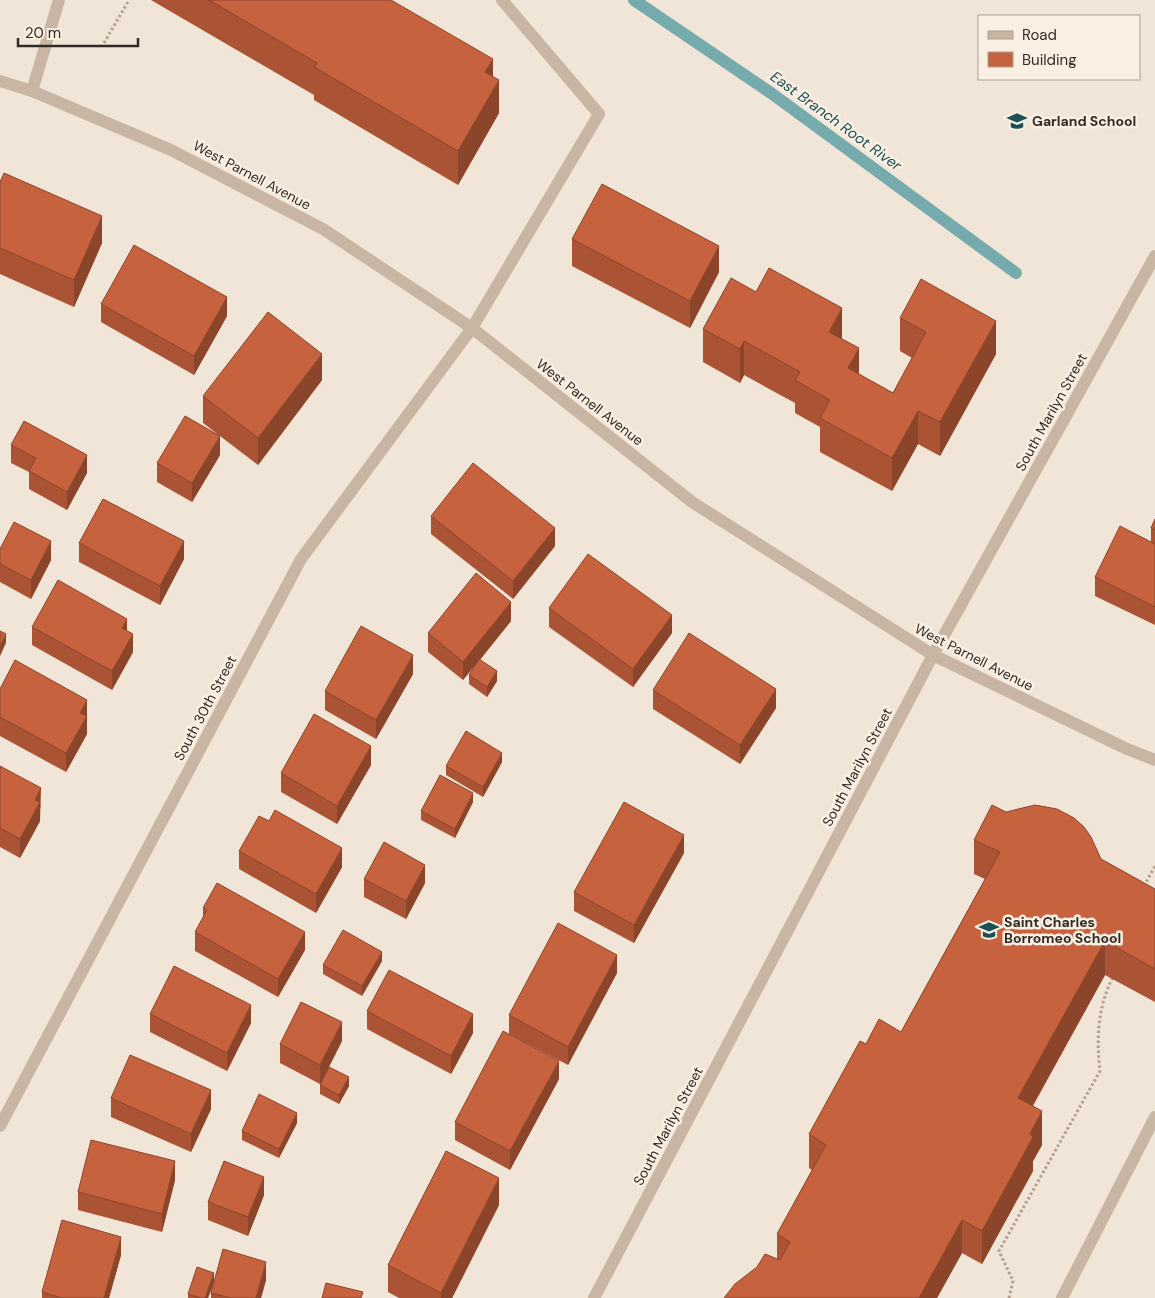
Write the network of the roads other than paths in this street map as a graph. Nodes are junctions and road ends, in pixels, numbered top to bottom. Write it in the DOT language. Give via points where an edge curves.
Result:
graph roads {
  1 [pos="58,0"];
  2 [pos="502,0"];
  3 [pos="0,80"];
  4 [pos="32,91"];
  5 [pos="1155,256"];
  6 [pos="472,328"];
  7 [pos="933,655"];
  8 [pos="1155,760"];
  9 [pos="1155,1117"];
  10 [pos="0,1126"];
  11 [pos="594,1298"];
  12 [pos="1062,1298"];
  1 -- 4 [label="street"];
  2 -- 6 [label="street, South 30th Street" via="599,114"];
  3 -- 4 [label="street, West Parnell Avenue"];
  4 -- 6 [label="street, West Parnell Avenue" via="171,150 323,229"];
  5 -- 7 [label="street, South Marilyn Street"];
  6 -- 7 [label="street, West Parnell Avenue" via="692,502"];
  6 -- 10 [label="street, South 30th Street" via="301,559"];
  7 -- 8 [label="street, West Parnell Avenue"];
  7 -- 11 [label="street, South Marilyn Street"];
  9 -- 12 [label="street"];
}
